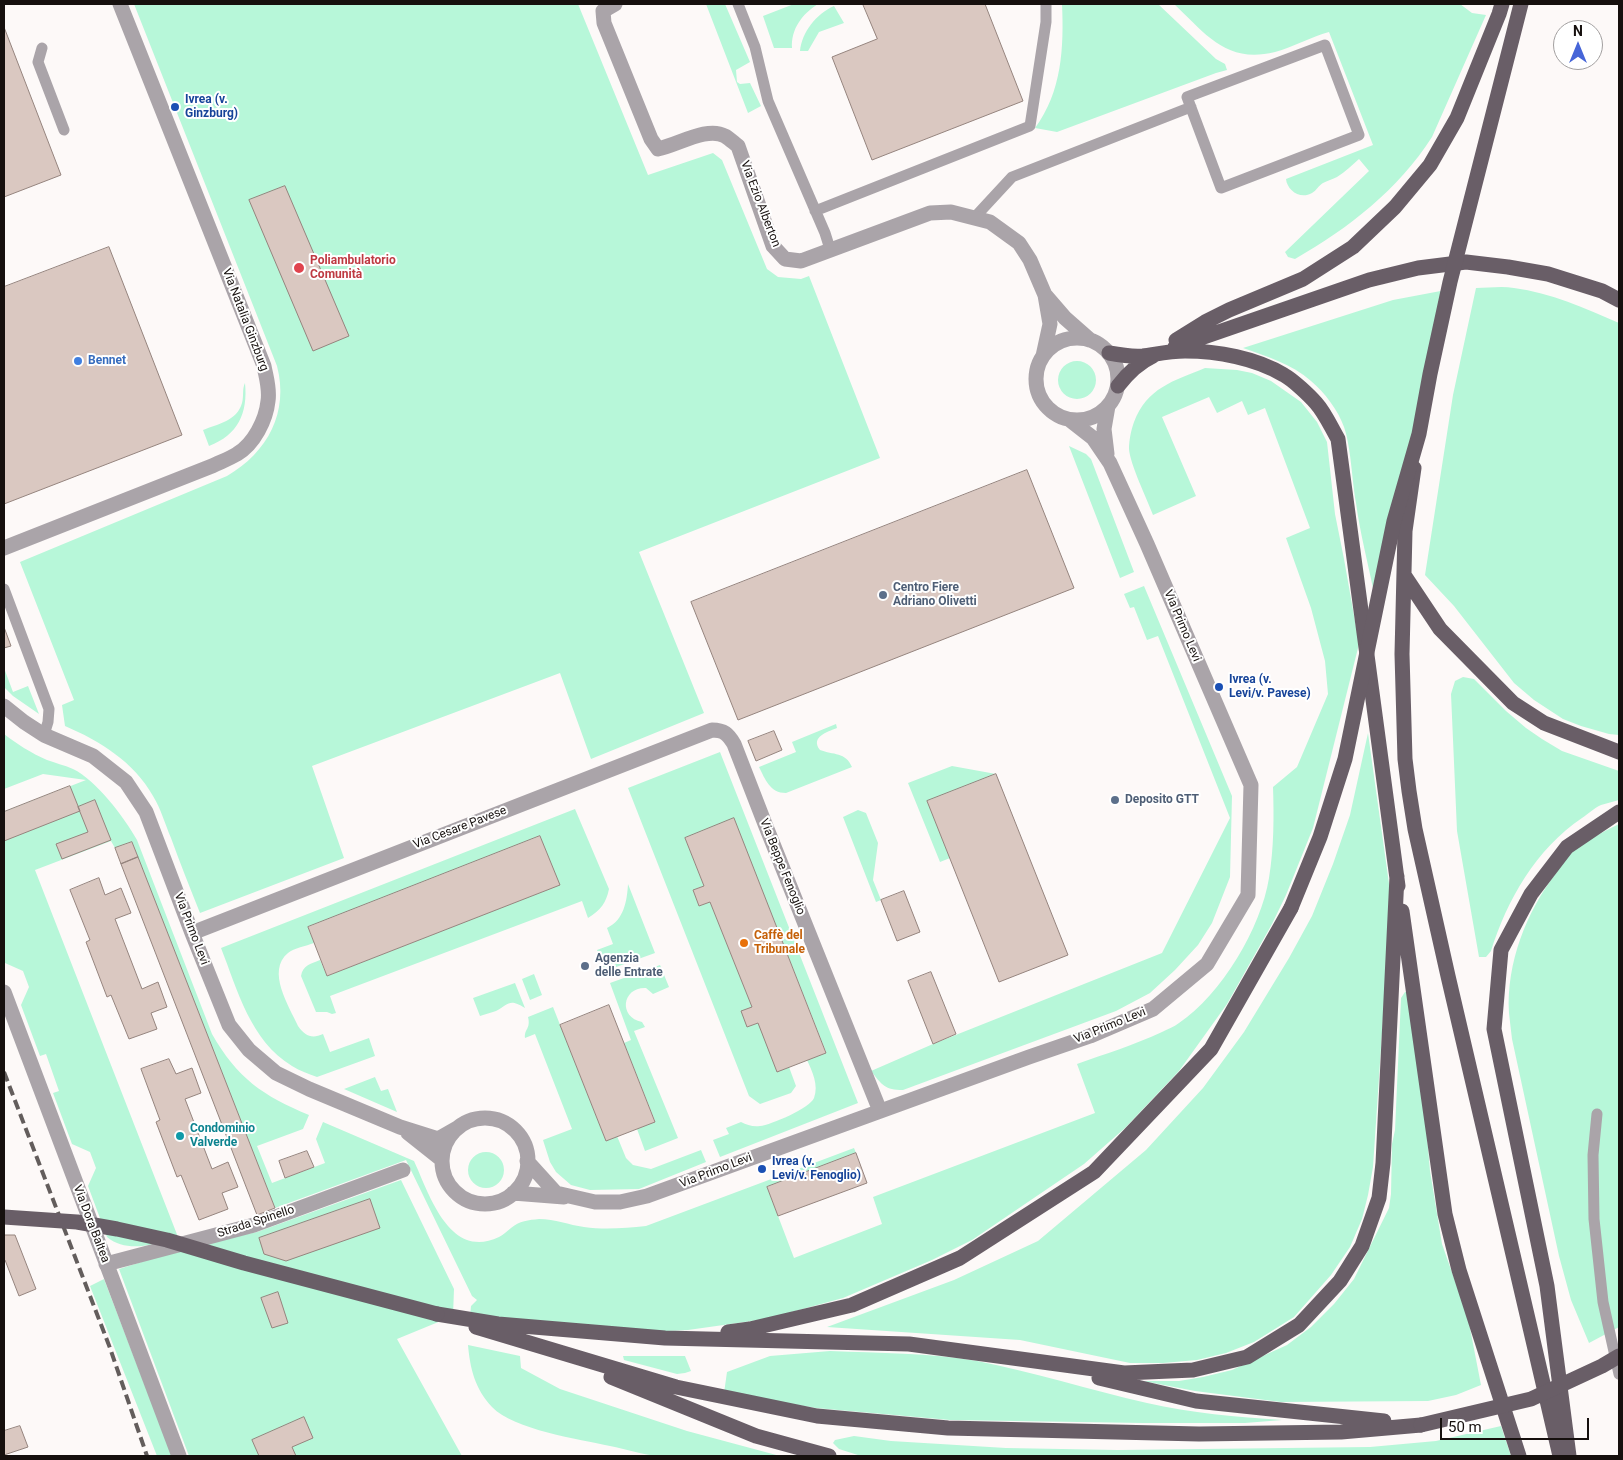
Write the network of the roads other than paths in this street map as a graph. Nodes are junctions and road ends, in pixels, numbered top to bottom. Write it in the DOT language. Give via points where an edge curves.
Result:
graph roads {
  1 [pos="120,4"];
  2 [pos="615,4"];
  3 [pos="738,4"];
  4 [pos="1046,4"];
  5 [pos="1502,4"];
  6 [pos="1521,4"];
  7 [pos="42,48"];
  8 [pos="1191,107"];
  9 [pos="64,130"];
  10 [pos="815,211"];
  11 [pos="975,217"];
  12 [pos="830,249"];
  13 [pos="1045,295"];
  14 [pos="1619,300"];
  15 [pos="1090,340"];
  16 [pos="1161,352"];
  17 [pos="1109,353"];
  18 [pos="1043,356"];
  19 [pos="1118,386"];
  20 [pos="1108,406"];
  21 [pos="1070,420"];
  22 [pos="1419,434"];
  23 [pos="1110,463"];
  24 [pos="4,548"];
  25 [pos="1404,575"];
  26 [pos="4,588"];
  27 [pos="4,706"];
  28 [pos="729,734"];
  29 [pos="1573,734"];
  30 [pos="44,735"];
  31 [pos="1619,741"];
  32 [pos="1619,752"];
  33 [pos="1619,812"];
  34 [pos="1397,876"];
  35 [pos="192,933"];
  36 [pos="4,992"];
  37 [pos="880,1111"];
  38 [pos="1597,1114"];
  39 [pos="459,1126"];
  40 [pos="400,1127"];
  41 [pos="442,1160"];
  42 [pos="527,1161"];
  43 [pos="403,1170"];
  44 [pos="513,1192"];
  45 [pos="574,1198"];
  46 [pos="4,1217"];
  47 [pos="106,1264"];
  48 [pos="497,1329"];
  49 [pos="665,1338"];
  50 [pos="536,1346"];
  51 [pos="1619,1356"];
  52 [pos="1025,1360"];
  53 [pos="1619,1374"];
  54 [pos="1420,1425"];
  55 [pos="179,1456"];
  56 [pos="829,1456"];
  57 [pos="1519,1456"];
  58 [pos="1560,1456"];
  59 [pos="1569,1456"];
  1 -- 24 [label="street, Via Natalia Ginzburg" via="264,366 268,401 254,438 238,454"];
  2 -- 12 [label="street, Via Ezio Alberton" via="602,11 604,23 658,149 706,132 724,136 738,146 774,246 785,259 801,260"];
  3 -- 10 [label="lane" via="755,47 768,102"];
  4 -- 10 [label="lane" via="1030,126"];
  5 -- 16 [label="main road" via="1457,118 1430,164 1395,207 1353,247 1303,279 1205,322"];
  6 -- 22 [label="main road, bridge" via="1450,282"];
  7 -- 9 [label="lane" via="38,62"];
  8 -- 8 [label="lane" via="1221,188 1360,135 1325,45 1187,97"];
  8 -- 11 [label="lane" via="1012,177"];
  10 -- 12 [label="lane"];
  11 -- 12 [label="street, Via Ezio Alberton" via="951,212 930,213"];
  11 -- 13 [label="street, Via Ezio Alberton" via="990,222 1019,243"];
  13 -- 15 [label="street"];
  13 -- 18 [label="street, Via Ezio Alberton" via="1050,324"];
  14 -- 16 [label="main road" via="1602,291 1548,274 1466,262 1418,268 1369,280"];
  15 -- 17 [label="street"];
  15 -- 18 [label="street" via="1079,338 1059,342"];
  16 -- 17 [label="main road" via="1144,356"];
  16 -- 19 [label="main road" via="1144,360"];
  16 -- 34 [label="main road" via="1200,352 1234,357 1262,364 1286,375 1316,403 1338,439"];
  17 -- 19 [label="street" via="1118,374"];
  18 -- 21 [label="street" via="1036,375 1039,395 1046,407"];
  19 -- 20 [label="street"];
  20 -- 21 [label="street" via="1091,418"];
  20 -- 23 [label="street, Via Primo Levi" via="1104,429"];
  21 -- 23 [label="street, Via Primo Levi" via="1093,438"];
  22 -- 25 [label="main road, bridge" via="1405,531"];
  22 -- 49 [label="main road, bridge" via="1394,521 1345,759 1320,837 1291,908 1211,1049 1094,1172 960,1258 852,1305 750,1329"];
  23 -- 37 [label="street, Via Primo Levi" via="1251,785 1248,895 1207,964 1153,1009 1090,1036"];
  25 -- 29 [label="main road" via="1440,629 1513,703 1544,723"];
  25 -- 58 [label="main road" via="1405,759 1415,829"];
  26 -- 30 [label="lane" via="49,708"];
  27 -- 30 [label="street, Via Primo Levi"];
  28 -- 35 [label="street, Via Cesare Pavese" via="712,730"];
  28 -- 37 [label="street, Via Beppe Fenoglio"];
  29 -- 31 [label="main road"];
  29 -- 32 [label="main road"];
  30 -- 35 [label="street, Via Primo Levi" via="93,756 126,782 146,812"];
  33 -- 59 [label="main road" via="1567,847 1532,894 1501,950 1494,1028 1547,1286"];
  34 -- 52 [label="main road" via="1379,1198 1362,1246 1340,1281 1299,1326 1247,1357 1192,1370 1124,1373"];
  34 -- 57 [label="main road" via="1445,1214 1459,1270"];
  35 -- 40 [label="street, Via Primo Levi" via="229,1025 249,1050 276,1073"];
  36 -- 47 [label="street, Via Dora Baltea"];
  37 -- 45 [label="street, Via Primo Levi" via="647,1196 620,1202"];
  38 -- 53 [label="lane" via="1592,1155 1594,1219 1603,1302"];
  39 -- 40 [label="street, Via Primo Levi" via="438,1139"];
  39 -- 41 [label="street" via="448,1139"];
  39 -- 42 [label="street" via="483,1118 506,1124 516,1132 526,1148"];
  40 -- 41 [label="street, Via Primo Levi"];
  41 -- 44 [label="street" via="447,1181 455,1192 465,1198 487,1203"];
  42 -- 44 [label="street" via="523,1179"];
  42 -- 45 [label="street, Via Primo Levi" via="556,1192"];
  43 -- 47 [label="street, Strada Spinello" via="254,1225"];
  44 -- 45 [label="street, Via Primo Levi"];
  46 -- 48 [label="main road, bridge" via="77,1222 167,1240"];
  47 -- 55 [label="street, Via Dora Baltea"];
  48 -- 49 [label="main road"];
  48 -- 50 [label="main road"];
  49 -- 52 [label="main road" via="910,1344"];
  50 -- 54 [label="main road" via="676,1387 808,1414 948,1428 1199,1434 1341,1432"];
  50 -- 56 [label="main road" via="756,1436"];
  51 -- 54 [label="main road, bridge" via="1532,1399"];
  52 -- 54 [label="main road" via="1196,1401"];
}
